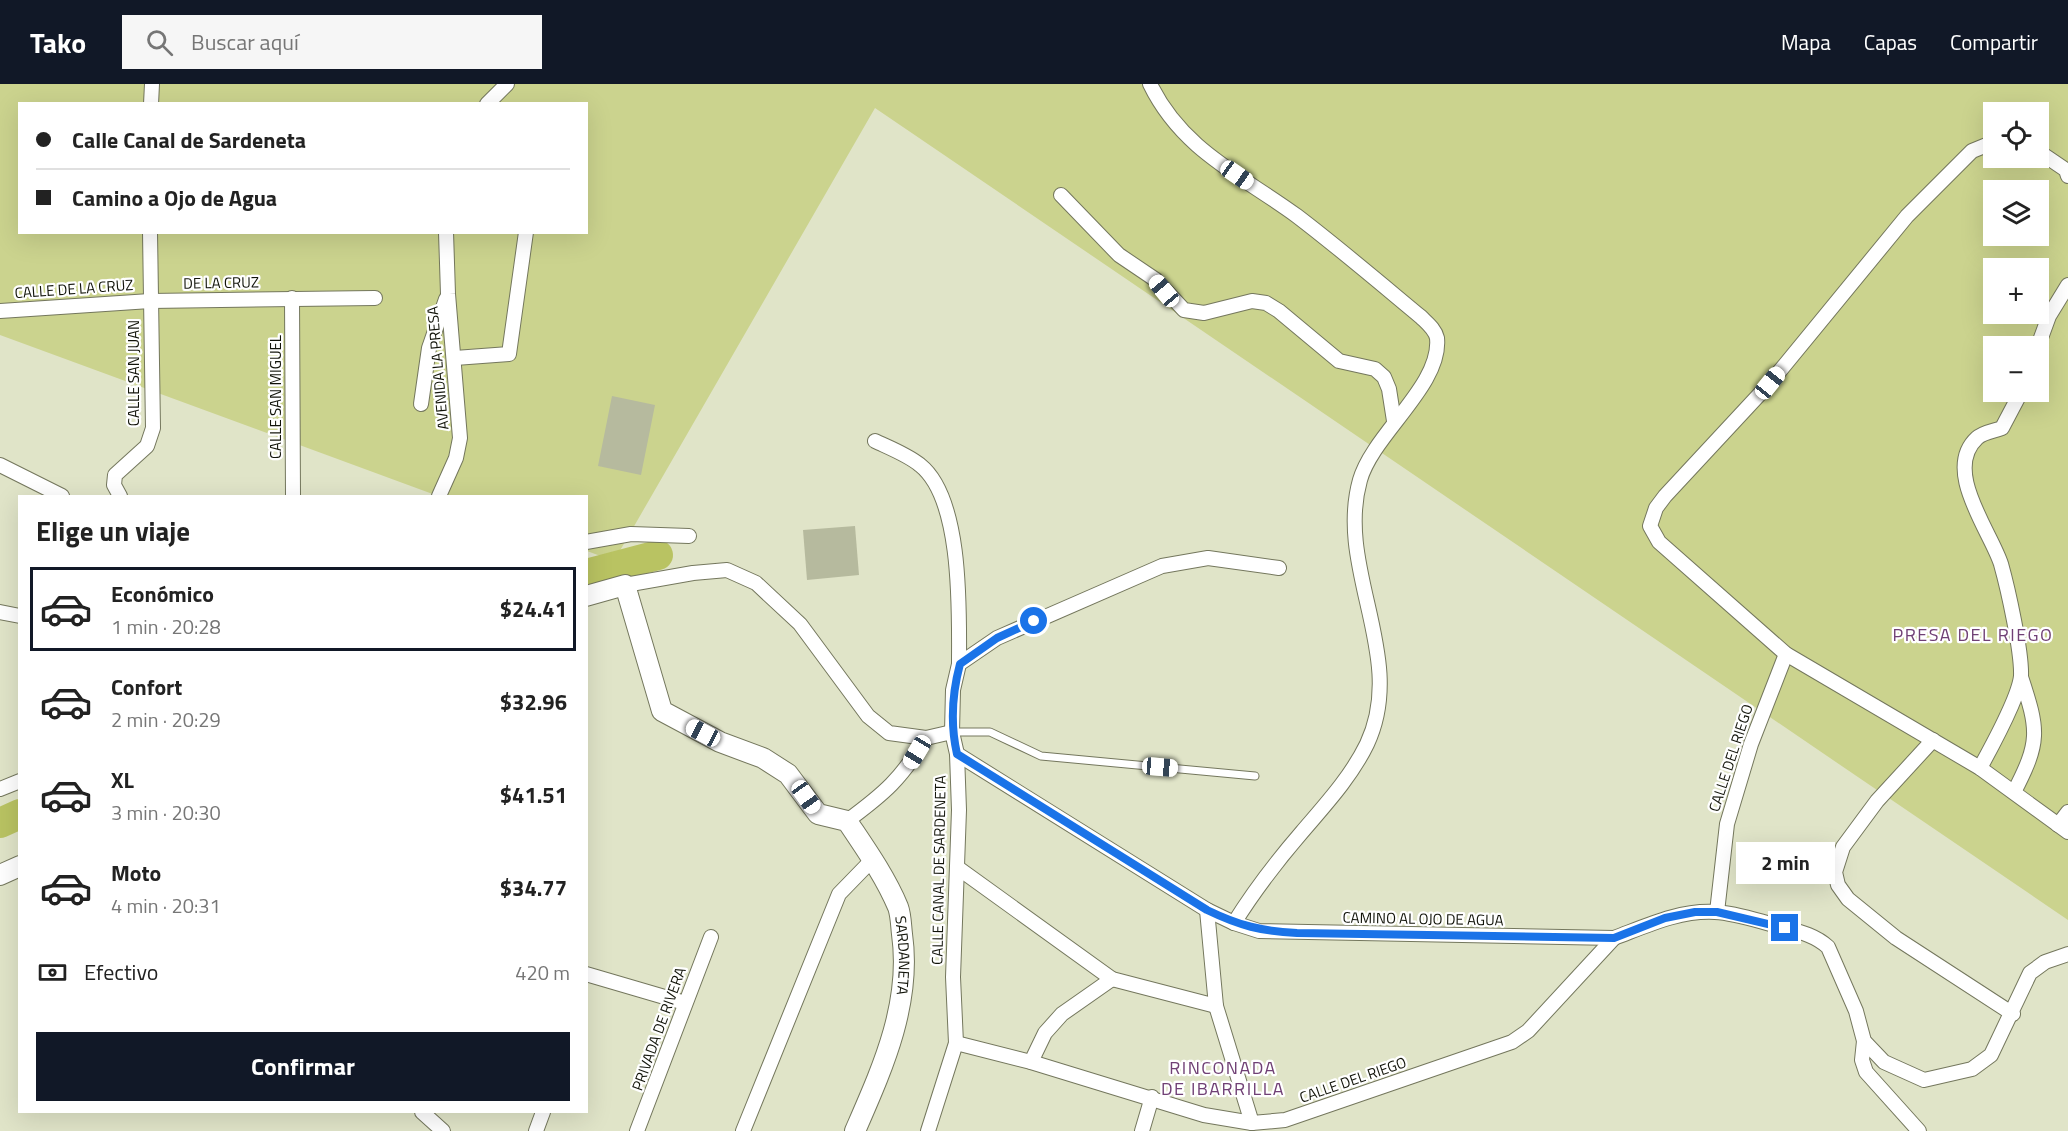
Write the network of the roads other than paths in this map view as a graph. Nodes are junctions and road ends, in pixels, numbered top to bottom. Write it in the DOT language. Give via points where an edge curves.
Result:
graph roads {
  1 [pos="152,84"];
  2 [pos="507,84"];
  3 [pos="1150,84"];
  4 [pos="151,102"];
  5 [pos="490,102"];
  6 [pos="1983,146"];
  7 [pos="2049,159"];
  8 [pos="2068,176"];
  9 [pos="1061,195"];
  10 [pos="150,234"];
  11 [pos="446,234"];
  12 [pos="526,234"];
  13 [pos="2068,285"];
  14 [pos="448,294"];
  15 [pos="292,298"];
  16 [pos="375,298"];
  17 [pos="150,301"];
  18 [pos="0,311"];
  19 [pos="2042,336"];
  20 [pos="455,358"];
  21 [pos="2016,402"];
  22 [pos="421,404"];
  23 [pos="1394,421"];
  24 [pos="875,441"];
  25 [pos="0,465"];
  26 [pos="60,495"];
  27 [pos="119,495"];
  28 [pos="293,495"];
  29 [pos="438,495"];
  30 [pos="689,536"];
  31 [pos="588,543"];
  32 [pos="1279,568"];
  33 [pos="625,585"];
  34 [pos="588,595"];
  35 [pos="0,612"];
  36 [pos="18,616"];
  37 [pos="1786,654"];
  38 [pos="960,664"];
  39 [pos="2021,677"];
  40 [pos="952,732"];
  41 [pos="926,738"];
  42 [pos="1933,740"];
  43 [pos="957,754"];
  44 [pos="1980,768"];
  45 [pos="1255,776"];
  46 [pos="18,782"];
  47 [pos="0,789"];
  48 [pos="2014,792"];
  49 [pos="2068,812"];
  50 [pos="847,821"];
  51 [pos="2063,828"];
  52 [pos="873,859"];
  53 [pos="18,867"];
  54 [pos="958,868"];
  55 [pos="0,875"];
  56 [pos="1207,910"];
  57 [pos="1717,912"];
  58 [pos="1234,923"];
  59 [pos="711,937"];
  60 [pos="1614,938"];
  61 [pos="2068,954"];
  62 [pos="588,979"];
  63 [pos="1113,979"];
  64 [pos="686,1003"];
  65 [pos="1216,1006"];
  66 [pos="2013,1014"];
  67 [pos="1864,1041"];
  68 [pos="956,1043"];
  69 [pos="1031,1062"];
  70 [pos="1152,1097"];
  71 [pos="423,1113"];
  72 [pos="543,1113"];
  73 [pos="1252,1123"];
  74 [pos="930,1130"];
  75 [pos="443,1131"];
  76 [pos="536,1131"];
  77 [pos="637,1131"];
  78 [pos="743,1131"];
  79 [pos="855,1131"];
  80 [pos="1142,1131"];
  81 [pos="1919,1131"];
  1 -- 4 [label="street"];
  2 -- 5 [label="street"];
  3 -- 23 [label="street" via="1173,123 1200,149 1333,244 1432,328 1437,338 1430,370 1419,392"];
  6 -- 37 [label="street" via="1972,151 1907,216 1770,383 1665,496 1651,518 1653,535 1659,542"];
  7 -- 8 [label="street" via="2066,170"];
  9 -- 23 [label="street" via="1119,255 1156,280 1184,310 1204,313 1252,301 1266,303 1339,361 1375,369 1389,389"];
  10 -- 17 [label="street, CALLE SAN JUAN"];
  11 -- 14 [label="street, AVENIDA LA PRESA"];
  12 -- 20 [label="street" via="509,354"];
  13 -- 19 [label="street"];
  14 -- 20 [label="street, AVENIDA LA PRESA"];
  14 -- 22 [label="street" via="429,348"];
  15 -- 16 [label="street, DE LA CRUZ"];
  15 -- 17 [label="street, DE LA CRUZ"];
  15 -- 28 [label="street, CALLE SAN MIGUEL"];
  17 -- 18 [label="street, CALLE DE LA CRUZ"];
  17 -- 27 [label="street, CALLE SAN JUAN" via="153,428 147,446 114,475"];
  20 -- 29 [label="street, AVENIDA LA PRESA" via="460,438 456,458"];
  21 -- 39 [label="street" via="2002,428 1978,437 1972,444 1965,468 1978,518 2001,563"];
  23 -- 58 [label="street" via="1368,460 1357,503 1360,566 1381,665 1376,718 1367,745 1340,787 1258,885"];
  24 -- 38 [label="street, CALLE CANAL DE SARDENETA" via="921,465 942,495 958,574"];
  25 -- 26 [label="street"];
  30 -- 31 [label="street" via="631,534"];
  32 -- 38 [label="street" via="1208,558 1162,566 997,638"];
  33 -- 34 [label="street"];
  33 -- 41 [label="street" via="727,570 756,582 800,624 868,716 889,733"];
  33 -- 50 [label="street" via="662,711 720,742 763,758 788,774 818,814"];
  35 -- 36 [label="street"];
  37 -- 42 [label="street"];
  37 -- 57 [label="street, CALLE DEL RIEGO" via="1750,744 1727,824"];
  38 -- 40 [label="street, CALLE CANAL DE SARDENETA" via="953,690"];
  39 -- 44 [label="street" via="2005,720"];
  39 -- 48 [label="street" via="2036,739"];
  40 -- 41 [label="street"];
  40 -- 43 [label="street, CALLE CANAL DE SARDENETA"];
  40 -- 45 [label="lane" via="990,732 1041,756"];
  41 -- 50 [label="street" via="885,793"];
  42 -- 44 [label="street"];
  42 -- 66 [label="street" via="1877,801 1843,848 1835,872 1838,885 1848,899 1896,938"];
  43 -- 54 [label="street, CALLE CANAL DE SARDENETA"];
  43 -- 56 [label="street, CAMINO AL OJO DE AGUA"];
  44 -- 48 [label="street"];
  46 -- 47 [label="street"];
  48 -- 51 [label="street"];
  49 -- 51 [label="street"];
  50 -- 52 [label="street, SARDANETA"];
  52 -- 78 [label="street" via="839,894"];
  52 -- 79 [label="street, SARDANETA" via="899,909 906,960 900,1011"];
  53 -- 55 [label="street"];
  54 -- 63 [label="street"];
  54 -- 68 [label="street, CALLE CANAL DE SARDENETA" via="952,977"];
  56 -- 58 [label="street, CAMINO AL OJO DE AGUA"];
  56 -- 65 [label="street"];
  57 -- 60 [label="street" via="1665,918"];
  57 -- 67 [label="street" via="1804,933 1828,947 1856,1011"];
  58 -- 60 [label="street, CAMINO AL OJO DE AGUA" via="1259,931 1297,933"];
  59 -- 64 [label="street, PRIVADA DE RIVERA"];
  60 -- 73 [label="street, CALLE DEL RIEGO" via="1528,1031 1512,1042 1310,1113"];
  61 -- 66 [label="street" via="2045,962 2030,974"];
  62 -- 64 [label="street"];
  63 -- 65 [label="street"];
  63 -- 69 [label="street" via="1062,1014 1045,1033"];
  64 -- 77 [label="street, PRIVADA DE RIVERA"];
  65 -- 73 [label="street"];
  66 -- 67 [label="street" via="1991,1055 1972,1069 1949,1076 1924,1080 1906,1074 1884,1062"];
  67 -- 81 [label="street" via="1862,1060 1866,1072"];
  68 -- 69 [label="street, CALLE DEL RIEGO"];
  68 -- 74 [label="street, CALLE CANAL DE SARDENETA"];
  69 -- 70 [label="street, CALLE DEL RIEGO"];
  70 -- 73 [label="street, CALLE DEL RIEGO" via="1204,1114"];
  70 -- 80 [label="street"];
  71 -- 75 [label="street"];
  72 -- 76 [label="street"];
}
